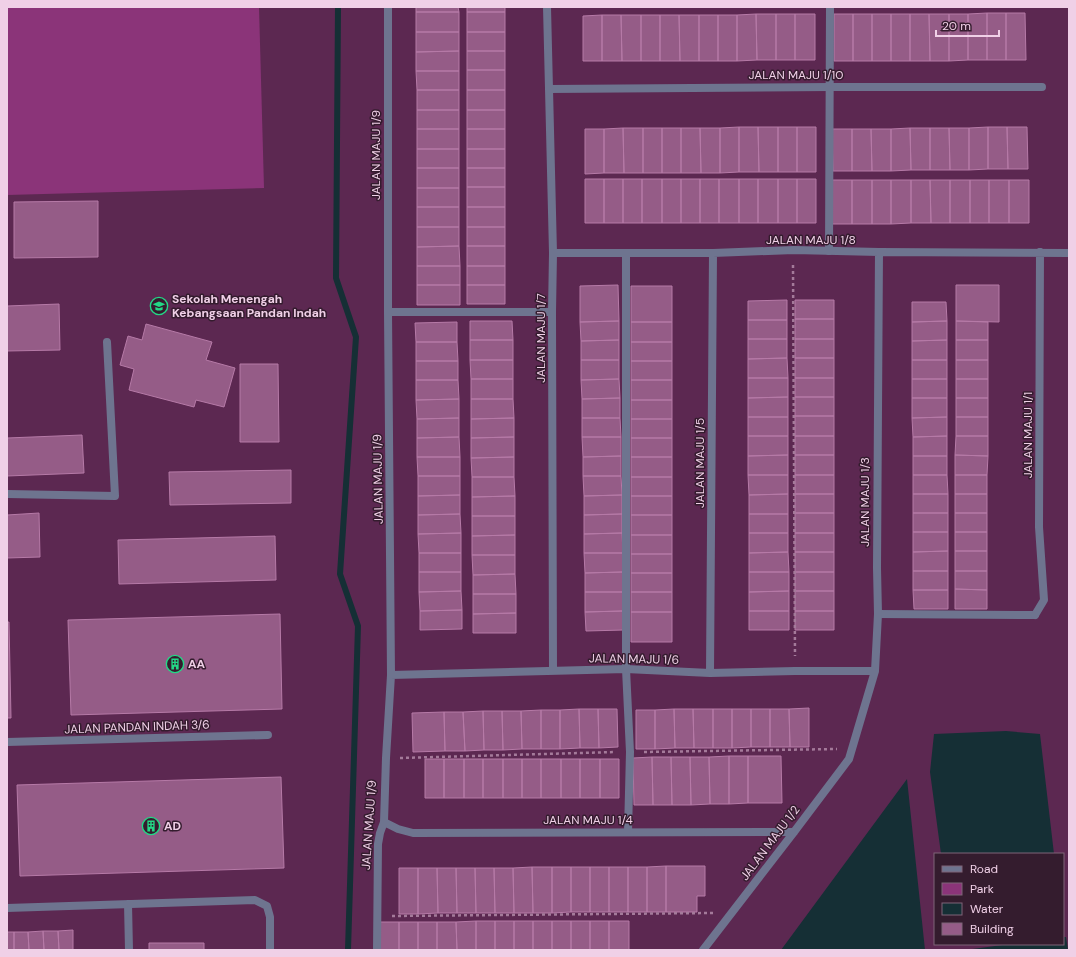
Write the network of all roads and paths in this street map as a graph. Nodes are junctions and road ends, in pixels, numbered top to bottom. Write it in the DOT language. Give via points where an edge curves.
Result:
graph roads {
  1 [pos="388,7"];
  2 [pos="547,7"];
  3 [pos="830,7"];
  4 [pos="830,86"];
  5 [pos="1042,86"];
  6 [pos="549,89"];
  7 [pos="794,250"];
  8 [pos="829,251"];
  9 [pos="879,252"];
  10 [pos="1040,252"];
  11 [pos="553,253"];
  12 [pos="626,253"];
  13 [pos="714,253"];
  14 [pos="1069,253"];
  15 [pos="388,312"];
  16 [pos="552,312"];
  17 [pos="107,342"];
  18 [pos="7,494"];
  19 [pos="878,614"];
  20 [pos="626,669"];
  21 [pos="553,670"];
  22 [pos="795,671"];
  23 [pos="875,671"];
  24 [pos="710,673"];
  25 [pos="391,675"];
  26 [pos="268,735"];
  27 [pos="7,742"];
  28 [pos="852,748"];
  29 [pos="384,822"];
  30 [pos="628,832"];
  31 [pos="794,832"];
  32 [pos="128,904"];
  33 [pos="7,908"];
  34 [pos="732,913"];
  35 [pos="377,916"];
  36 [pos="129,950"];
  37 [pos="270,950"];
  38 [pos="377,950"];
  39 [pos="702,950"];
  1 -- 15 [label="street, JALAN MAJU 1/9"];
  2 -- 6 [label="street, JALAN MAJU 1/7"];
  3 -- 4 [label="street"];
  4 -- 5 [label="street, JALAN MAJU 1/10"];
  4 -- 6 [label="street, JALAN MAJU 1/10"];
  4 -- 8 [label="street"];
  6 -- 11 [label="street, JALAN MAJU 1/7"];
  7 -- 8 [label="street, JALAN MAJU 1/8"];
  7 -- 13 [label="street, JALAN MAJU 1/8"];
  7 -- 22 [label="path"];
  8 -- 9 [label="street, JALAN MAJU 1/8"];
  9 -- 10 [label="street, JALAN MAJU 1/8"];
  9 -- 19 [label="street, JALAN MAJU 1/3"];
  10 -- 14 [label="street, JALAN MAJU 1/8"];
  10 -- 19 [label="street, JALAN MAJU 1/1" via="1040,527 1044,600 1035,615"];
  11 -- 12 [label="street, JALAN MAJU 1/8"];
  11 -- 16 [label="street, JALAN MAJU 1/7"];
  12 -- 13 [label="street, JALAN MAJU 1/8"];
  12 -- 20 [label="street"];
  13 -- 24 [label="street, JALAN MAJU 1/5"];
  15 -- 16 [label="street"];
  15 -- 25 [label="street, JALAN MAJU 1/9"];
  16 -- 21 [label="street, JALAN MAJU 1/7"];
  17 -- 18 [label="street" via="115,496"];
  19 -- 23 [label="street, JALAN MAJU 1/3"];
  20 -- 21 [label="street, JALAN MAJU 1/6"];
  20 -- 24 [label="street, JALAN MAJU 1/6"];
  20 -- 30 [label="street" via="630,752"];
  21 -- 25 [label="street, JALAN MAJU 1/6"];
  22 -- 23 [label="street, JALAN MAJU 1/6"];
  22 -- 24 [label="street, JALAN MAJU 1/6"];
  23 -- 28 [label="street, JALAN MAJU 1/3"];
  25 -- 29 [label="street, JALAN MAJU 1/9"];
  26 -- 27 [label="street, JALAN PANDAN INDAH 3/6"];
  28 -- 31 [label="street, JALAN MAJU 1/2" via="849,759"];
  29 -- 30 [label="street, JALAN MAJU 1/4" via="414,833"];
  29 -- 35 [label="street, JALAN MAJU 1/9" via="378,844"];
  30 -- 31 [label="street, JALAN MAJU 1/4"];
  31 -- 34 [label="street, JALAN MAJU 1/2"];
  32 -- 33 [label="street"];
  32 -- 36 [label="street"];
  32 -- 37 [label="street" via="255,900 267,906 270,917"];
  34 -- 35 [label="path"];
  34 -- 39 [label="street, JALAN MAJU 1/2"];
  35 -- 38 [label="street, JALAN MAJU 1/9"];
}
